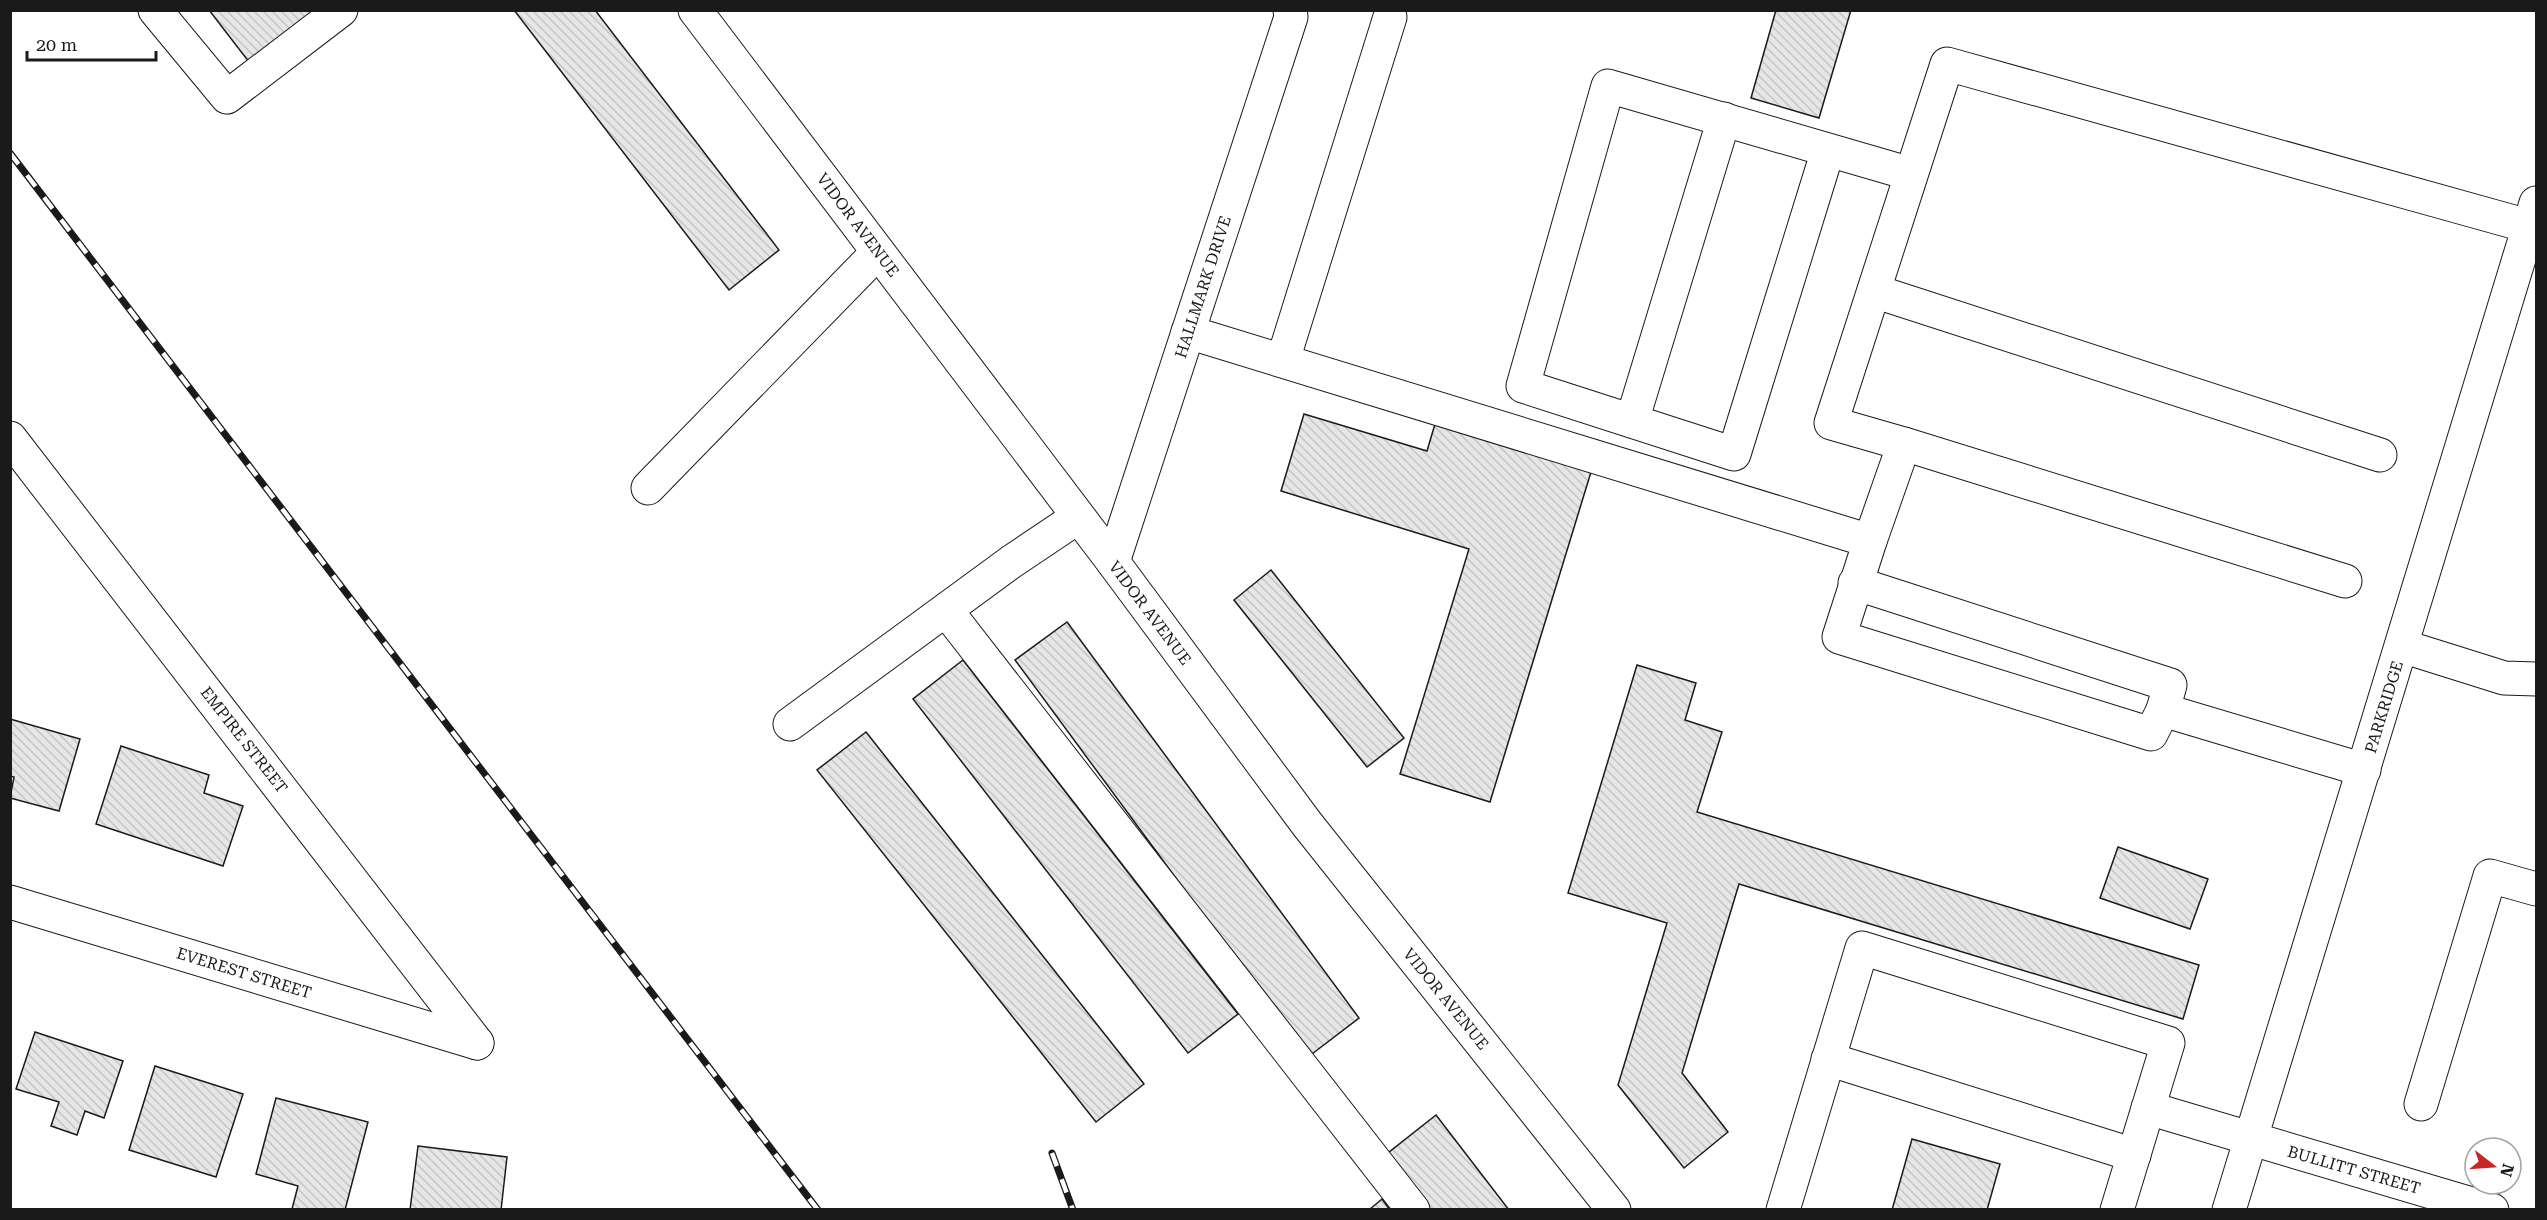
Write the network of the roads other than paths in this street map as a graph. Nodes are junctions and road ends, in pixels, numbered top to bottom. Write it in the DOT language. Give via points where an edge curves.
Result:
graph roads {
  1 [pos="155,10"];
  2 [pos="341,10"];
  3 [pos="695,10"];
  4 [pos="1290,10"];
  5 [pos="1390,17"];
  6 [pos="1724,119"];
  7 [pos="1828,150"];
  8 [pos="1911,174"];
  9 [pos="2532,214"];
  10 [pos="878,252"];
  11 [pos="2525,287"];
  12 [pos="1874,291"];
  13 [pos="1188,332"];
  14 [pos="1283,360"];
  15 [pos="1632,421"];
  16 [pos="10,438"];
  17 [pos="1904,444"];
  18 [pos="2380,455"];
  19 [pos="648,488"];
  20 [pos="1078,517"];
  21 [pos="1870,541"];
  22 [pos="1113,562"];
  23 [pos="2345,581"];
  24 [pos="1856,582"];
  25 [pos="946,610"];
  26 [pos="2402,646"];
  27 [pos="2536,679"];
  28 [pos="2157,722"];
  29 [pos="790,724"];
  30 [pos="2364,770"];
  31 [pos="2536,889"];
  32 [pos="10,902"];
  33 [pos="477,1043"];
  34 [pos="1828,1059"];
  35 [pos="2421,1104"];
  36 [pos="2148,1108"];
  37 [pos="2250,1140"];
  38 [pos="2134,1155"];
  39 [pos="1413,1209"];
  40 [pos="1614,1209"];
  41 [pos="1783,1209"];
  42 [pos="2117,1209"];
  43 [pos="2229,1209"];
  44 [pos="2492,1209"];
  1 -- 2 [label="street" via="227,97"];
  3 -- 10 [label="street, VIDOR AVENUE"];
  4 -- 13 [label="street, HALLMARK DRIVE" via="1291,18"];
  5 -- 14 [label="street"];
  6 -- 7 [label="street"];
  6 -- 15 [label="street"];
  6 -- 15 [label="street" via="1608,86 1523,386"];
  7 -- 8 [label="street"];
  7 -- 15 [label="street" via="1734,454"];
  8 -- 9 [label="street" via="1947,64"];
  8 -- 12 [label="street"];
  9 -- 11 [label="street, PARKRIDGE"];
  10 -- 19 [label="street"];
  10 -- 20 [label="street, VIDOR AVENUE"];
  11 -- 26 [label="street, PARKRIDGE"];
  12 -- 17 [label="street" via="1831,423"];
  12 -- 18 [label="street"];
  13 -- 14 [label="street"];
  13 -- 22 [label="street, HALLMARK DRIVE"];
  14 -- 21 [label="street"];
  16 -- 33 [label="street, EMPIRE STREET"];
  17 -- 21 [label="street"];
  17 -- 23 [label="street"];
  20 -- 22 [label="street, VIDOR AVENUE"];
  20 -- 25 [label="street"];
  21 -- 24 [label="street"];
  22 -- 40 [label="street, VIDOR AVENUE" via="1307,824"];
  24 -- 28 [label="street" via="2170,685"];
  24 -- 28 [label="street" via="1839,638"];
  25 -- 29 [label="street"];
  25 -- 39 [label="street"];
  26 -- 27 [label="street" via="2504,678"];
  26 -- 30 [label="street, PARKRIDGE"];
  28 -- 30 [label="street"];
  30 -- 37 [label="street, PARKRIDGE"];
  31 -- 35 [label="street" via="2490,876"];
  32 -- 33 [label="street, EVEREST STREET"];
  34 -- 36 [label="street" via="1862,948 2168,1043"];
  34 -- 38 [label="street"];
  34 -- 41 [label="street"];
  36 -- 37 [label="street, BULLITT STREET"];
  36 -- 38 [label="street"];
  37 -- 43 [label="street, PARKRIDGE"];
  37 -- 44 [label="street, BULLITT STREET"];
  38 -- 42 [label="street"];
}
